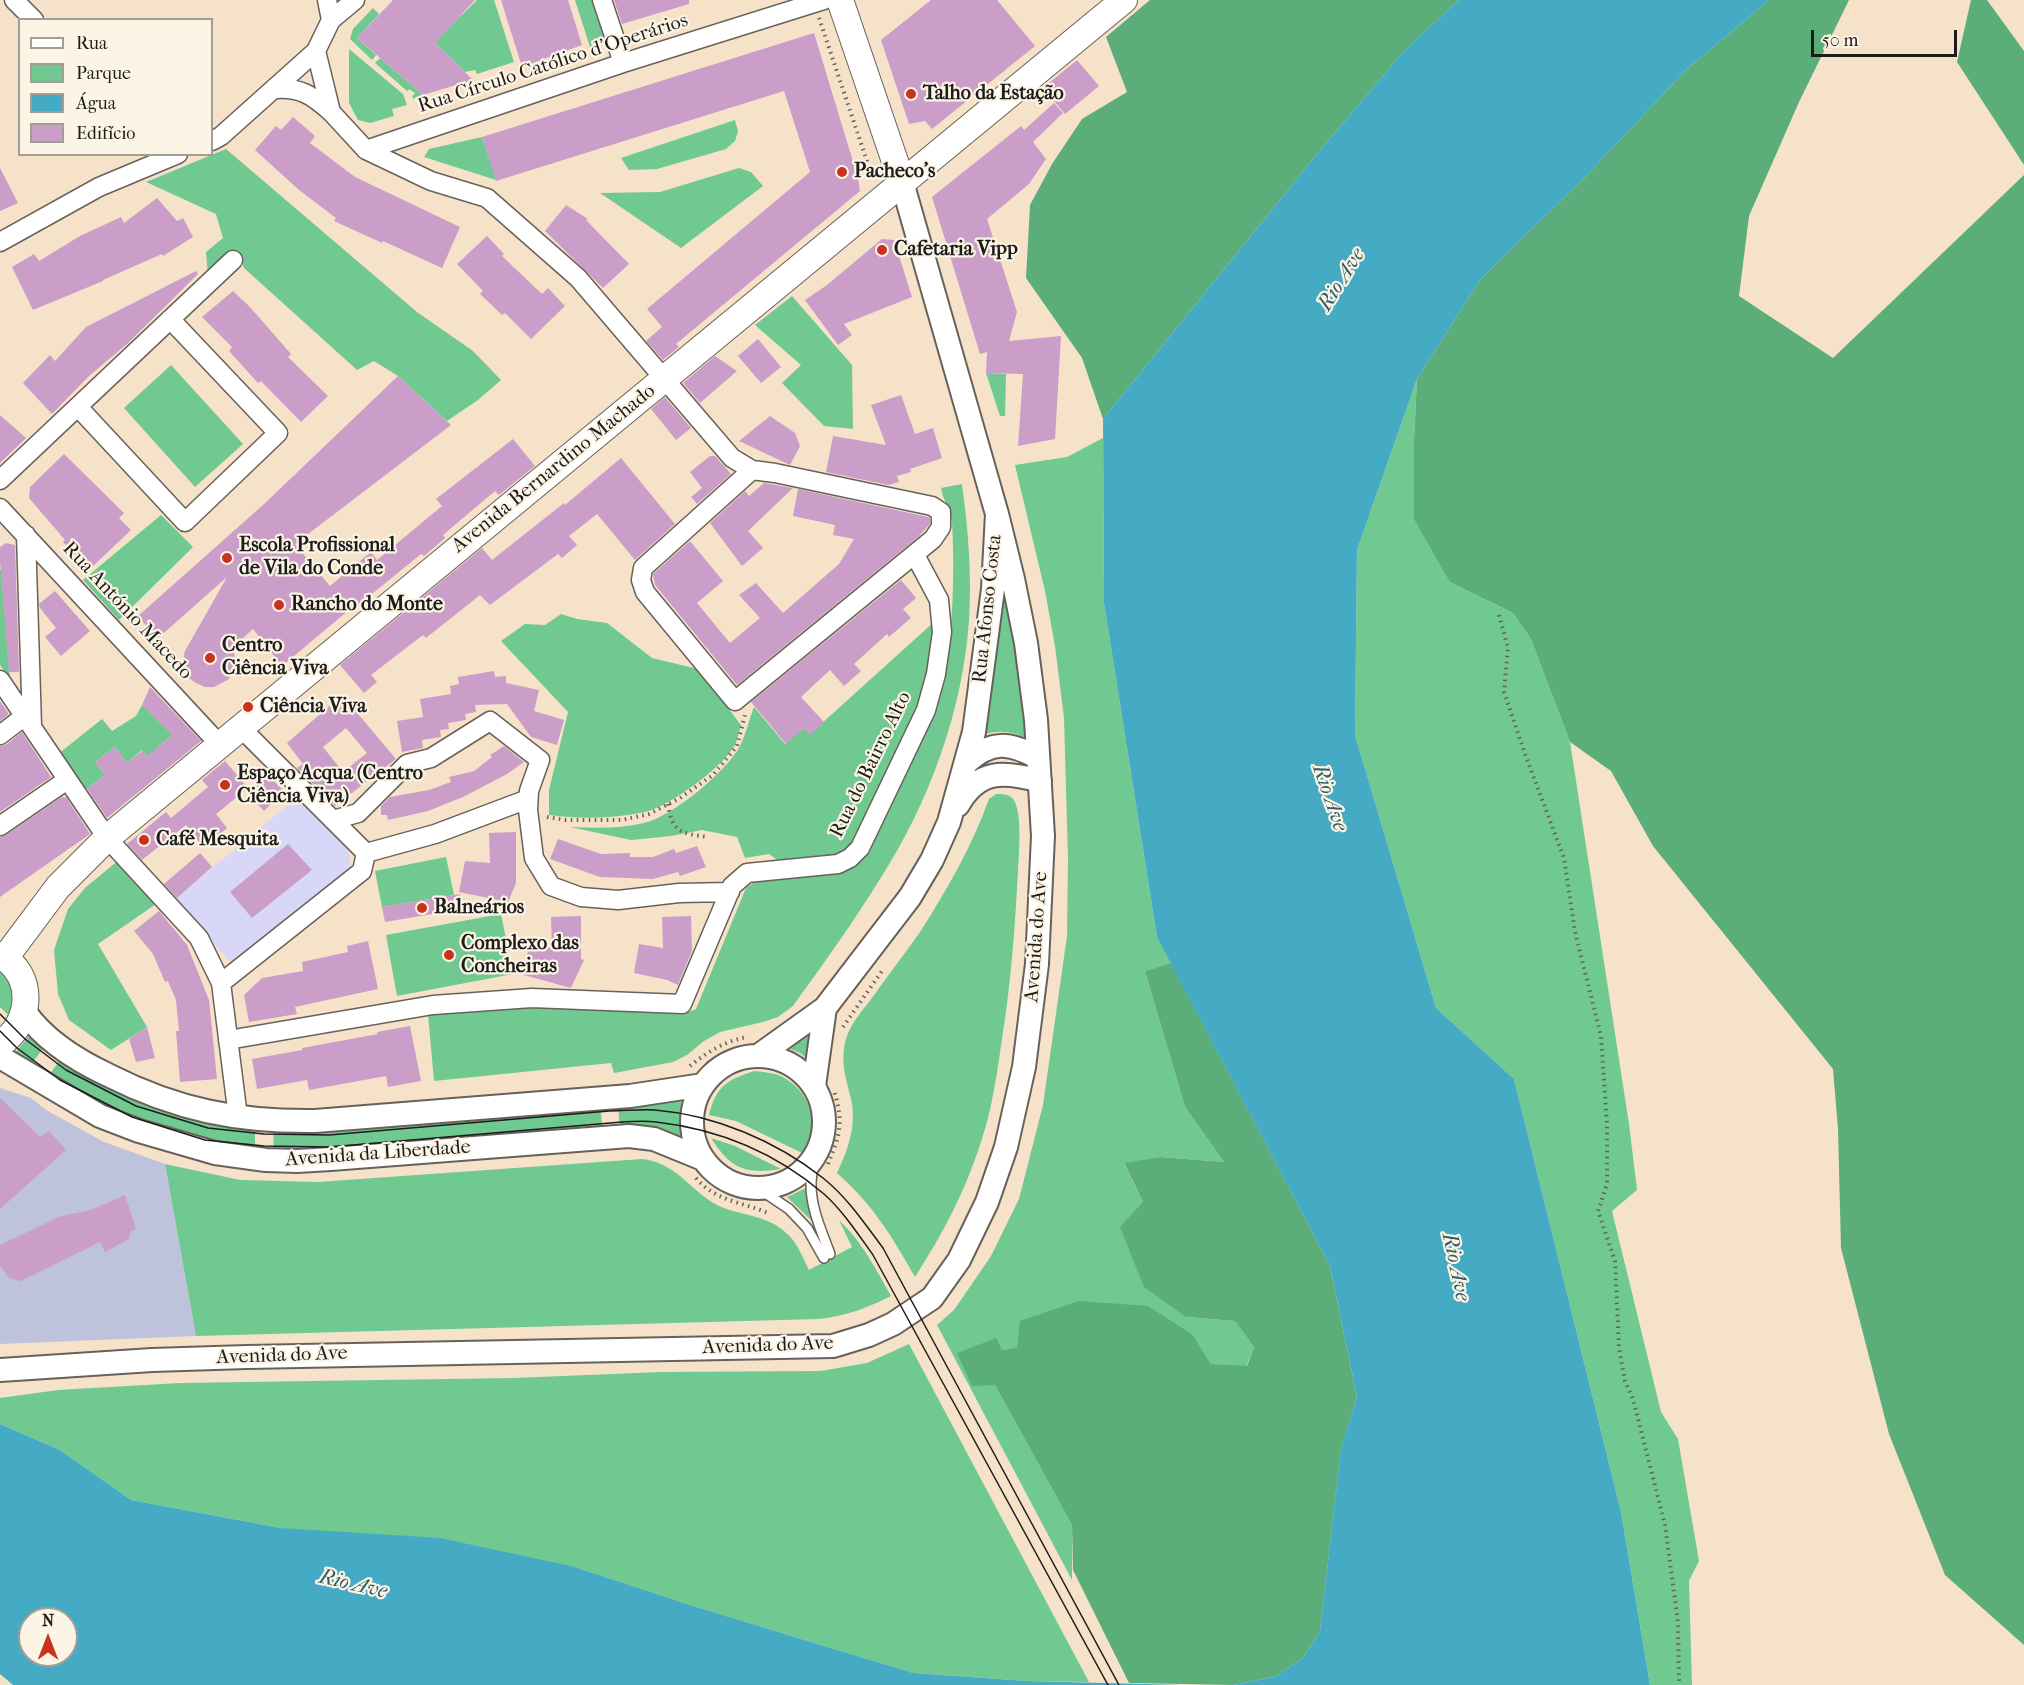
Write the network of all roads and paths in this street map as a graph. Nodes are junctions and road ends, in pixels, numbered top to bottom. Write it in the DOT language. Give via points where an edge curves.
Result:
graph roads {
  1 [pos="14,0"];
  2 [pos="327,0"];
  3 [pos="354,0"];
  4 [pos="602,0"];
  5 [pos="840,0"];
  6 [pos="1124,0"];
  7 [pos="819,2"];
  8 [pos="32,18"];
  9 [pos="331,20"];
  10 [pos="316,51"];
  11 [pos="623,63"];
  12 [pos="274,89"];
  13 [pos="331,112"];
  14 [pos="213,140"];
  15 [pos="366,150"];
  16 [pos="174,156"];
  17 [pos="902,182"];
  18 [pos="882,199"];
  19 [pos="0,242"];
  20 [pos="233,260"];
  21 [pos="170,319"];
  22 [pos="666,379"];
  23 [pos="78,407"];
  24 [pos="752,470"];
  25 [pos="0,480"];
  26 [pos="0,508"];
  27 [pos="998,514"];
  28 [pos="26,536"];
  29 [pos="915,555"];
  30 [pos="1499,615"];
  31 [pos="0,680"];
  32 [pos="744,695"];
  33 [pos="29,721"];
  34 [pos="240,727"];
  35 [pos="0,735"];
  36 [pos="220,746"];
  37 [pos="1038,758"];
  38 [pos="966,763"];
  39 [pos="67,780"];
  40 [pos="1040,781"];
  41 [pos="668,804"];
  42 [pos="528,806"];
  43 [pos="333,820"];
  44 [pos="949,822"];
  45 [pos="0,825"];
  46 [pos="707,837"];
  47 [pos="107,838"];
  48 [pos="366,853"];
  49 [pos="730,892"];
  50 [pos="3,957"];
  51 [pos="884,967"];
  52 [pos="221,983"];
  53 [pos="825,1008"];
  54 [pos="25,1012"];
  55 [pos="840,1033"];
  56 [pos="228,1040"];
  57 [pos="0,1044"];
  58 [pos="756,1046"];
  59 [pos="0,1057"];
  60 [pos="680,1071"];
  61 [pos="703,1085"];
  62 [pos="824,1087"];
  63 [pos="238,1117"];
  64 [pos="703,1159"];
  65 [pos="820,1164"];
  66 [pos="758,1188"];
  67 [pos="0,1370"];
  68 [pos="1679,1685"];
  1 -- 8 [label="street"];
  2 -- 9 [label="street"];
  3 -- 9 [label="street"];
  4 -- 11 [label="street"];
  5 -- 17 [label="main road"];
  6 -- 17 [label="main road, Avenida Bernardino Machado"];
  7 -- 11 [label="street, Rua Círculo Católico d'Operários"];
  7 -- 18 [label="path"];
  9 -- 10 [label="street"];
  10 -- 12 [label="street"];
  10 -- 13 [label="street"];
  11 -- 15 [label="street, Rua Círculo Católico d'Operários"];
  12 -- 13 [label="street" via="304,92"];
  12 -- 14 [label="street"];
  13 -- 15 [label="street"];
  15 -- 22 [label="street" via="431,181 487,198 578,279"];
  16 -- 19 [label="street" via="99,187"];
  17 -- 18 [label="main road, Avenida Bernardino Machado"];
  17 -- 27 [label="street, Rua Afonso Costa"];
  18 -- 22 [label="main road, Avenida Bernardino Machado"];
  20 -- 21 [label="street"];
  21 -- 23 [label="street"];
  21 -- 23 [label="street" via="278,433 185,522"];
  22 -- 24 [label="street" via="732,458"];
  22 -- 34 [label="main road, Avenida Bernardino Machado"];
  23 -- 25 [label="street"];
  24 -- 29 [label="street" via="932,506 941,512 941,527"];
  24 -- 32 [label="street" via="643,568 641,580 645,591 735,701"];
  26 -- 28 [label="street, Rua António Macedo"];
  27 -- 37 [label="street, Avenida do Ave" via="1026,643"];
  27 -- 38 [label="street, Rua Afonso Costa" via="987,646"];
  28 -- 33 [label="street"];
  28 -- 36 [label="street, Rua António Macedo"];
  29 -- 32 [label="street"];
  29 -- 49 [label="street, Rua do Bairro Alto" via="939,600 942,632 936,674 926,710 860,848 838,864 747,873"];
  30 -- 68 [label="path" via="1508,648 1504,692 1564,858 1575,932 1601,1036 1608,1125 1607,1184 1598,1211 1616,1261 1619,1348 1625,1382 1634,1399 1665,1526 1678,1622"];
  31 -- 33 [label="street"];
  32 -- 41 [label="path" via="747,708 737,746 713,775"];
  33 -- 35 [label="street"];
  33 -- 39 [label="street"];
  34 -- 36 [label="main road, Avenida Bernardino Machado"];
  34 -- 43 [label="street"];
  36 -- 47 [label="main road, Avenida Bernardino Machado"];
  37 -- 38 [label="street" via="1024,750 991,746"];
  37 -- 40 [label="street, Avenida do Ave"];
  38 -- 44 [label="street, Rua Afonso Costa"];
  39 -- 45 [label="street"];
  39 -- 47 [label="street"];
  40 -- 44 [label="street" via="1001,773 980,780 964,795"];
  40 -- 67 [label="street, Avenida do Ave" via="1043,836 1038,964 1024,1066 1006,1147 987,1202 959,1260 932,1298 893,1324 833,1346 247,1357"];
  41 -- 42 [label="path" via="649,814 622,820 566,820"];
  41 -- 46 [label="path" via="670,821 683,833"];
  42 -- 43 [label="street" via="540,760 490,721 431,758 407,764 358,813"];
  42 -- 48 [label="street"];
  42 -- 49 [label="street" via="534,858 551,886 581,897 618,900"];
  43 -- 48 [label="street"];
  44 -- 53 [label="street, Rua Afonso Costa" via="910,897"];
  47 -- 50 [label="main road, Avenida Bernardino Machado" via="58,886"];
  47 -- 52 [label="street" via="199,938"];
  48 -- 52 [label="street" via="362,871"];
  49 -- 56 [label="street" via="682,1004 532,998 433,1005"];
  50 -- 54 [label="main road" via="23,982"];
  51 -- 55 [label="path"];
  52 -- 56 [label="street"];
  53 -- 58 [label="street, Rua Afonso Costa"];
  53 -- 62 [label="street, Rua Afonso Costa"];
  54 -- 57 [label="main road" via="16,1030"];
  54 -- 63 [label="street, Avenida da Liberdade" via="42,1033 91,1067 190,1108"];
  56 -- 63 [label="street"];
  58 -- 60 [label="path" via="721,1045"];
  58 -- 61 [label="street" via="718,1070"];
  58 -- 62 [label="street"];
  59 -- 64 [label="street, Avenida da Liberdade" via="100,1116 215,1153 297,1161 629,1136 654,1139"];
  61 -- 63 [label="street, Avenida da Liberdade" via="630,1095 315,1121 274,1122"];
  61 -- 64 [label="street" via="692,1116 695,1144"];
  62 -- 65 [label="street"];
  62 -- 65 [label="path" via="841,1123 836,1147"];
  64 -- 66 [label="street" via="717,1174 736,1185"];
  65 -- 66 [label="street" via="779,1185"];
  65 -- 66 [label="lane" via="811,1185 827,1256 789,1209"];
}
